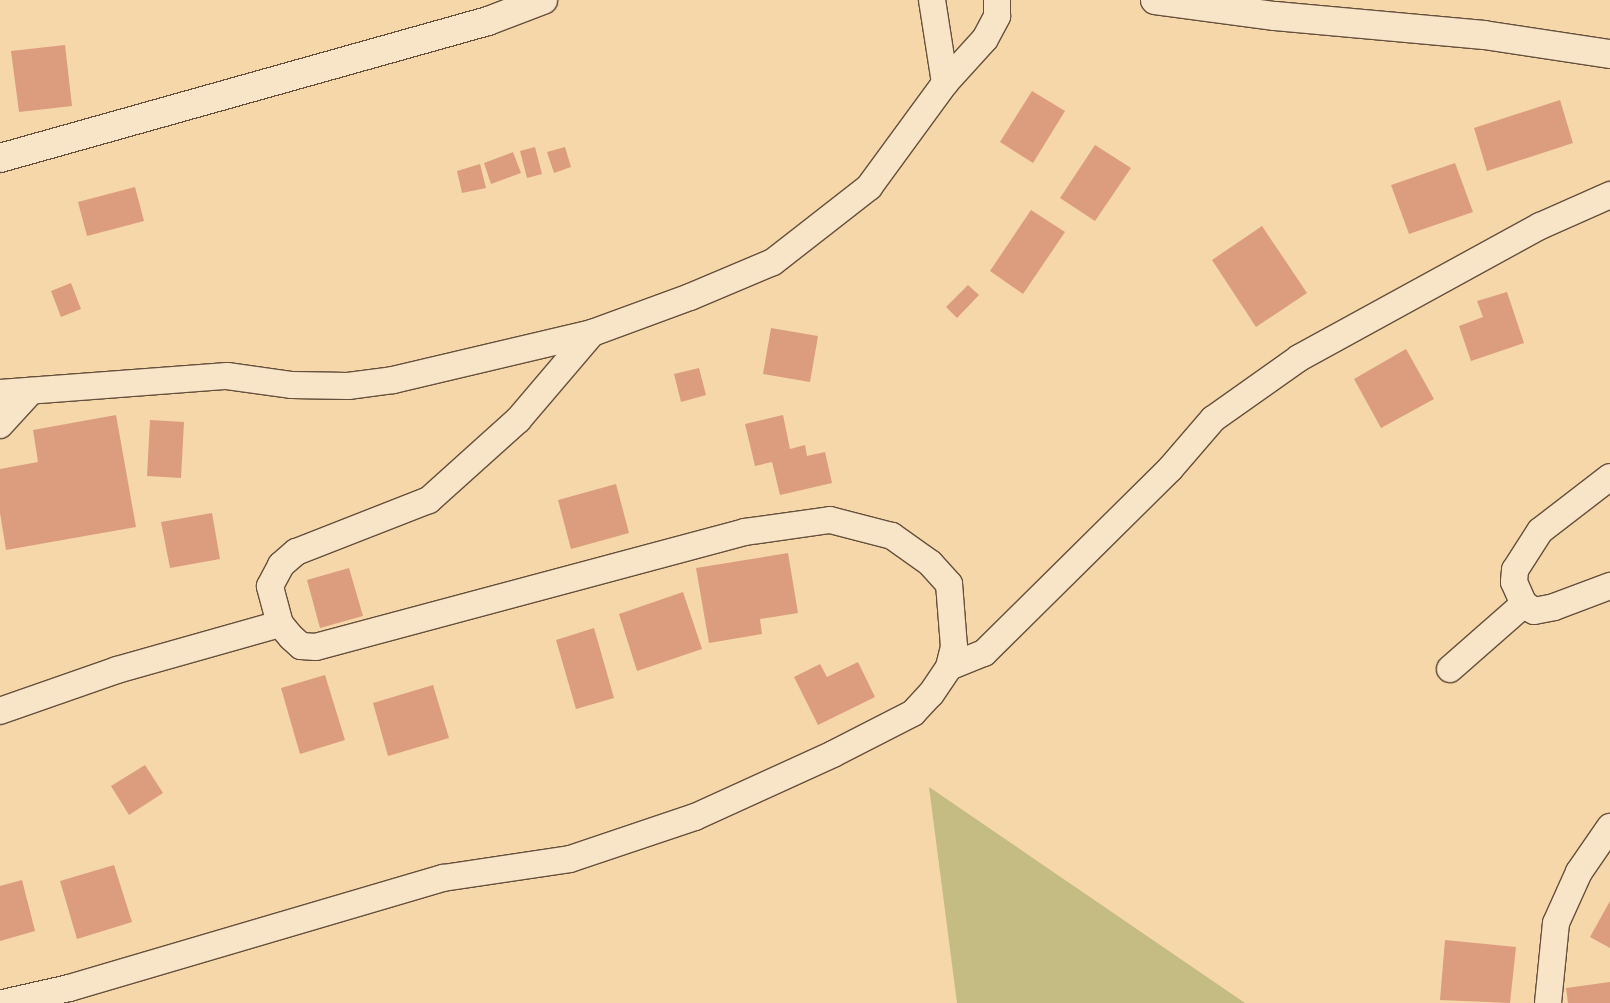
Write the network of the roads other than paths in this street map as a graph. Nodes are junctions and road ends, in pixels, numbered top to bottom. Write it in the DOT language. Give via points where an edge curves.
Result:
graph roads {
  1 [pos="543,0"];
  2 [pos="932,0"];
  3 [pos="997,0"];
  4 [pos="1155,0"];
  5 [pos="1610,54"];
  6 [pos="945,83"];
  7 [pos="0,158"];
  8 [pos="1610,195"];
  9 [pos="592,333"];
  10 [pos="31,391"];
  11 [pos="0,393"];
  12 [pos="0,425"];
  13 [pos="1610,477"];
  14 [pos="1610,586"];
  15 [pos="1524,604"];
  16 [pos="280,624"];
  17 [pos="949,667"];
  18 [pos="1450,669"];
  19 [pos="0,711"];
  20 [pos="1610,828"];
  21 [pos="71,995"];
  22 [pos="2,1003"];
  23 [pos="1548,1003"];
  1 -- 7 [label="street" via="488,21"];
  2 -- 6 [label="street"];
  3 -- 6 [label="street" via="993,27"];
  4 -- 5 [label="street" via="1275,16 1484,35"];
  6 -- 9 [label="street" via="869,187 773,262"];
  8 -- 17 [label="street" via="1540,226 1299,358 1213,419 1170,470 984,654"];
  9 -- 10 [label="street" via="478,362 348,386 292,385 227,376"];
  9 -- 16 [label="street" via="518,420 429,500 296,552 288,558 270,586"];
  10 -- 11 [label="street"];
  10 -- 12 [label="street"];
  13 -- 15 [label="street" via="1558,514 1530,546 1516,570 1514,582"];
  14 -- 15 [label="street" via="1554,608 1534,610"];
  15 -- 18 [label="street"];
  16 -- 17 [label="street" via="302,646 316,647 745,532 830,520 892,536 930,563 949,584 954,613"];
  16 -- 19 [label="street" via="117,670"];
  17 -- 21 [label="street" via="913,713 695,817 570,859 443,878"];
  20 -- 23 [label="street" via="1580,872 1556,923"];
  21 -- 22 [label="street"];
}
